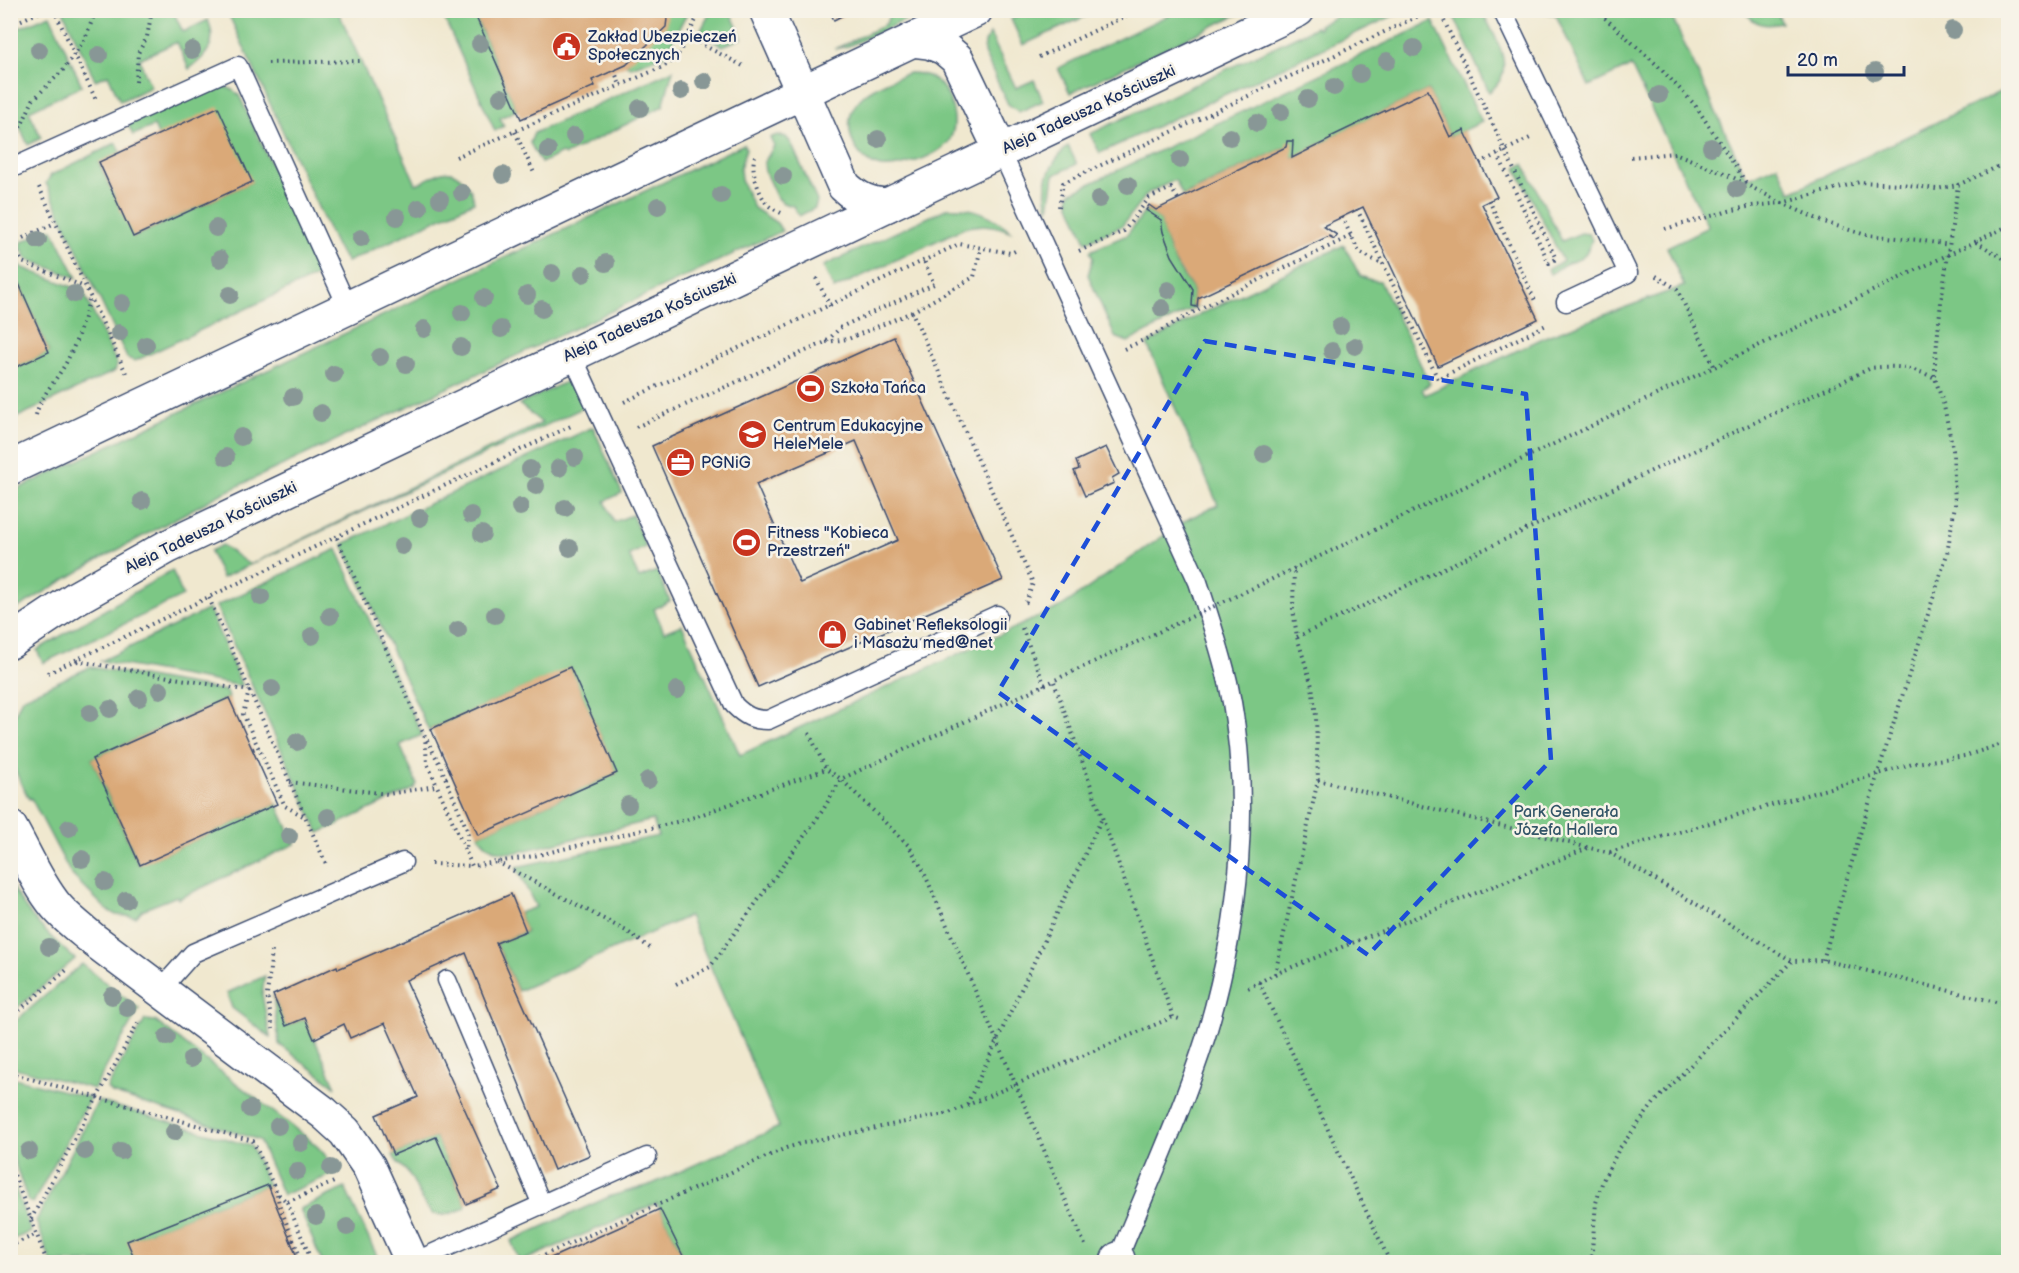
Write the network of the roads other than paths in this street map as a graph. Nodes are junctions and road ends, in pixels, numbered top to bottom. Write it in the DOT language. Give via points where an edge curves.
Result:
graph roads {
  1 [pos="766,10"];
  2 [pos="976,10"];
  3 [pos="1298,10"];
  4 [pos="1502,10"];
  5 [pos="912,40"];
  6 [pos="803,93"];
  7 [pos="1001,151"];
  8 [pos="10,169"];
  9 [pos="887,205"];
  10 [pos="1566,302"];
  11 [pos="348,308"];
  12 [pos="572,355"];
  13 [pos="10,468"];
  14 [pos="1005,611"];
  15 [pos="10,642"];
  16 [pos="10,827"];
  17 [pos="403,862"];
  18 [pos="447,980"];
  19 [pos="152,1002"];
  20 [pos="647,1157"];
  21 [pos="542,1205"];
  22 [pos="1118,1261"];
  23 [pos="413,1263"];
  1 -- 6 [label="street"];
  2 -- 5 [label="street"];
  3 -- 7 [label="street, Aleja Tadeusza Kościuszki"];
  4 -- 10 [label="lane" via="1628,273"];
  5 -- 6 [label="street"];
  5 -- 7 [label="street" via="944,48 957,59"];
  6 -- 9 [label="street" via="844,186 870,204"];
  6 -- 11 [label="street"];
  7 -- 9 [label="street, Aleja Tadeusza Kościuszki"];
  7 -- 22 [label="lane" via="1198,582 1215,633 1235,724 1242,838 1219,986 1187,1088"];
  8 -- 11 [label="lane" via="238,66"];
  9 -- 12 [label="street, Aleja Tadeusza Kościuszki"];
  11 -- 13 [label="street"];
  12 -- 14 [label="lane" via="734,705 743,714 755,720 768,720"];
  12 -- 15 [label="street, Aleja Tadeusza Kościuszki" via="167,547 67,604"];
  16 -- 19 [label="street" via="56,906"];
  17 -- 19 [label="lane" via="193,953"];
  18 -- 21 [label="lane"];
  19 -- 23 [label="street" via="283,1081 345,1132 369,1167"];
  20 -- 21 [label="lane"];
  21 -- 23 [label="lane"];
}
